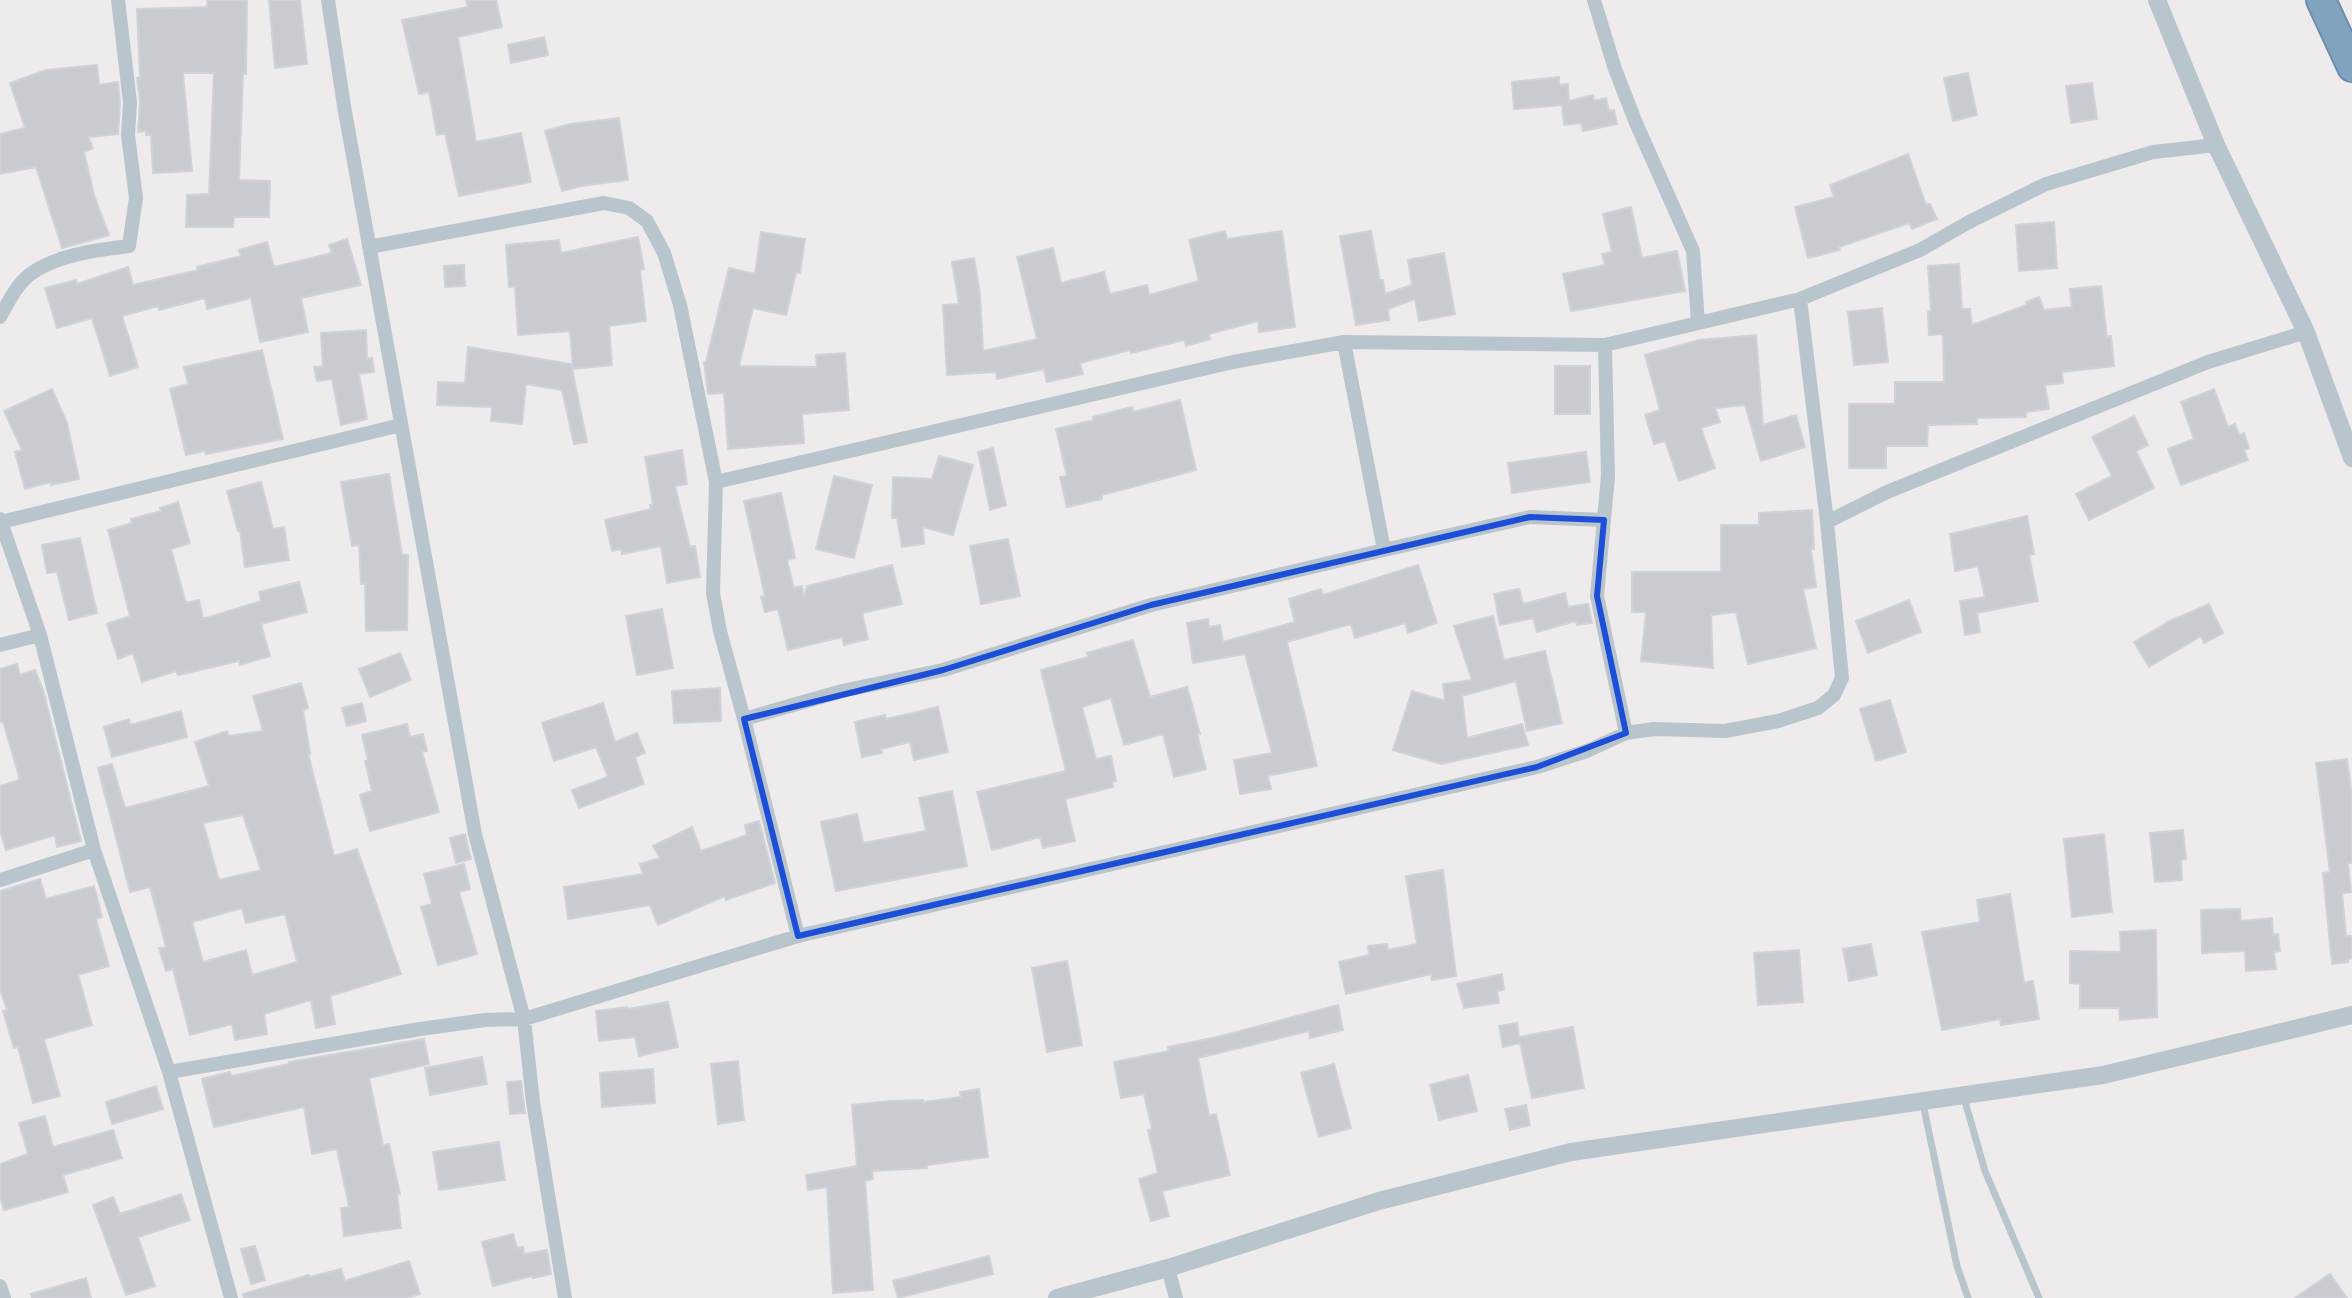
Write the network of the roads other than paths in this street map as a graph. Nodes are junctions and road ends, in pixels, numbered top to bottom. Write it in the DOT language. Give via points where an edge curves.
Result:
graph roads {
  1 [pos="118,0"];
  2 [pos="328,0"];
  3 [pos="1594,0"];
  4 [pos="2157,0"];
  5 [pos="2321,0"];
  6 [pos="2352,67"];
  7 [pos="2216,145"];
  8 [pos="369,247"];
  9 [pos="1800,299"];
  10 [pos="0,317"];
  11 [pos="1698,323"];
  12 [pos="2306,332"];
  13 [pos="1344,342"];
  14 [pos="1605,345"];
  15 [pos="401,425"];
  16 [pos="2352,458"];
  17 [pos="716,482"];
  18 [pos="0,520"];
  19 [pos="1604,520"];
  20 [pos="1827,522"];
  21 [pos="1384,550"];
  22 [pos="40,635"];
  23 [pos="0,645"];
  24 [pos="744,719"];
  25 [pos="1626,733"];
  26 [pos="94,850"];
  27 [pos="0,880"];
  28 [pos="798,936"];
  29 [pos="2352,1015"];
  30 [pos="524,1019"];
  31 [pos="169,1072"];
  32 [pos="1963,1096"];
  33 [pos="1922,1102"];
  34 [pos="1168,1268"];
  35 [pos="0,1286"];
  36 [pos="4,1298"];
  37 [pos="231,1298"];
  38 [pos="565,1298"];
  39 [pos="1057,1298"];
  40 [pos="1176,1298"];
  41 [pos="1968,1298"];
  42 [pos="2039,1298"];
  1 -- 10 [label="street" via="136,198 129,246 40,268 16,288"];
  2 -- 8 [label="street"];
  3 -- 11 [label="street" via="1636,123 1693,251"];
  4 -- 7 [label="street"];
  5 -- 6 [label="highway"];
  7 -- 9 [label="street" via="2153,152 2046,184 1920,250"];
  7 -- 12 [label="street"];
  8 -- 15 [label="street"];
  8 -- 17 [label="street" via="604,203 629,208 647,221 664,253 680,305"];
  9 -- 11 [label="street"];
  9 -- 20 [label="street"];
  11 -- 14 [label="street"];
  12 -- 16 [label="street"];
  12 -- 20 [label="street" via="2193,368 1887,492"];
  13 -- 14 [label="street"];
  13 -- 17 [label="street" via="1233,362"];
  13 -- 21 [label="street"];
  14 -- 19 [label="street"];
  15 -- 18 [label="street"];
  15 -- 30 [label="street" via="475,834"];
  17 -- 24 [label="street" via="713,593"];
  18 -- 22 [label="street"];
  19 -- 21 [label="street" via="1530,517"];
  19 -- 25 [label="street" via="1597,596"];
  20 -- 25 [label="street" via="1842,678 1834,695 1818,708 1791,717 1725,731"];
  21 -- 24 [label="street" via="1151,605 943,670"];
  22 -- 23 [label="street"];
  22 -- 26 [label="street"];
  24 -- 28 [label="street"];
  25 -- 28 [label="street" via="1537,767"];
  26 -- 27 [label="street"];
  26 -- 31 [label="street"];
  28 -- 30 [label="street"];
  29 -- 32 [label="street" via="2103,1075"];
  30 -- 31 [label="street" via="420,1029"];
  30 -- 38 [label="street"];
  31 -- 37 [label="street"];
  32 -- 33 [label="street"];
  32 -- 42 [label="lane" via="1985,1171"];
  33 -- 34 [label="street" via="1571,1152 1379,1201"];
  33 -- 41 [label="lane"];
  34 -- 39 [label="street"];
  34 -- 40 [label="street"];
  35 -- 36 [label="street"];
}
